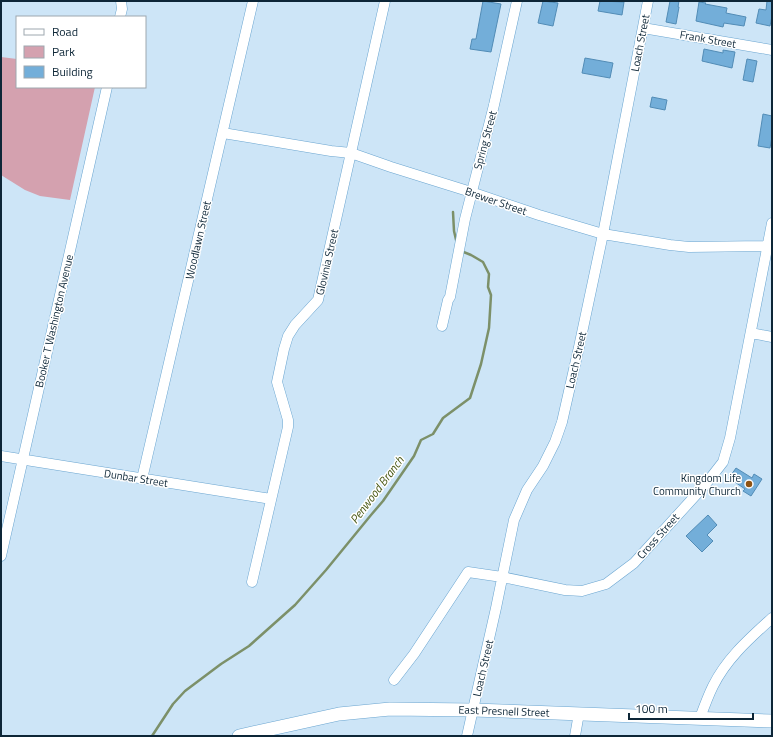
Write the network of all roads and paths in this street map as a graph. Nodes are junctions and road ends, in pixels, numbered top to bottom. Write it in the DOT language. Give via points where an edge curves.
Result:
graph roads {
  1 [pos="121,1"];
  2 [pos="253,1"];
  3 [pos="385,1"];
  4 [pos="517,1"];
  5 [pos="648,1"];
  6 [pos="120,16"];
  7 [pos="643,28"];
  8 [pos="772,50"];
  9 [pos="107,88"];
  10 [pos="223,133"];
  11 [pos="352,153"];
  12 [pos="471,192"];
  13 [pos="772,223"];
  14 [pos="603,234"];
  15 [pos="770,246"];
  16 [pos="442,326"];
  17 [pos="751,333"];
  18 [pos="772,337"];
  19 [pos="1,456"];
  20 [pos="22,459"];
  21 [pos="142,479"];
  22 [pos="271,499"];
  23 [pos="1,556"];
  24 [pos="502,577"];
  25 [pos="252,582"];
  26 [pos="772,618"];
  27 [pos="394,680"];
  28 [pos="473,710"];
  29 [pos="579,713"];
  30 [pos="700,718"];
  31 [pos="772,721"];
  32 [pos="247,735"];
  33 [pos="467,736"];
  34 [pos="575,736"];
  1 -- 6 [label="street"];
  2 -- 10 [label="street, Woodlawn Street"];
  3 -- 11 [label="street, Glovinia Street"];
  4 -- 12 [label="street, Spring Street"];
  5 -- 7 [label="street, Loach Street"];
  7 -- 8 [label="street, Frank Street"];
  7 -- 14 [label="street, Loach Street"];
  9 -- 20 [label="street, Booker T Washington Avenue"];
  10 -- 11 [label="street, Brewer Street"];
  10 -- 21 [label="street, Woodlawn Street"];
  11 -- 12 [label="street, Brewer Street"];
  11 -- 22 [label="street, Glovinia Street" via="318,300 295,325 284,349 277,382 288,427"];
  12 -- 14 [label="street, Brewer Street" via="539,216"];
  12 -- 16 [label="street, Spring Street"];
  13 -- 15 [label="street, Cross Street"];
  14 -- 15 [label="street, Brewer Street" via="689,247"];
  14 -- 24 [label="street, Loach Street" via="559,432 514,520"];
  15 -- 17 [label="street, Cross Street"];
  17 -- 18 [label="street"];
  17 -- 24 [label="street, Cross Street" via="723,462 634,563 606,584 582,591"];
  19 -- 20 [label="street, Dunbar Street"];
  20 -- 21 [label="street, Dunbar Street"];
  20 -- 23 [label="street, Booker T Washington Avenue"];
  21 -- 22 [label="street, Dunbar Street"];
  22 -- 25 [label="street, Glovinia Street"];
  24 -- 27 [label="street, Cross Street" via="468,572"];
  24 -- 28 [label="street, Loach Street"];
  26 -- 30 [label="street" via="737,650 724,666 712,687"];
  28 -- 29 [label="main road, East Presnell Street"];
  28 -- 32 [label="main road, East Presnell Street" via="390,709 339,714"];
  28 -- 33 [label="street, Loach Street"];
  29 -- 30 [label="main road, East Presnell Street"];
  29 -- 34 [label="street"];
  30 -- 31 [label="main road, East Presnell Street"];
}
